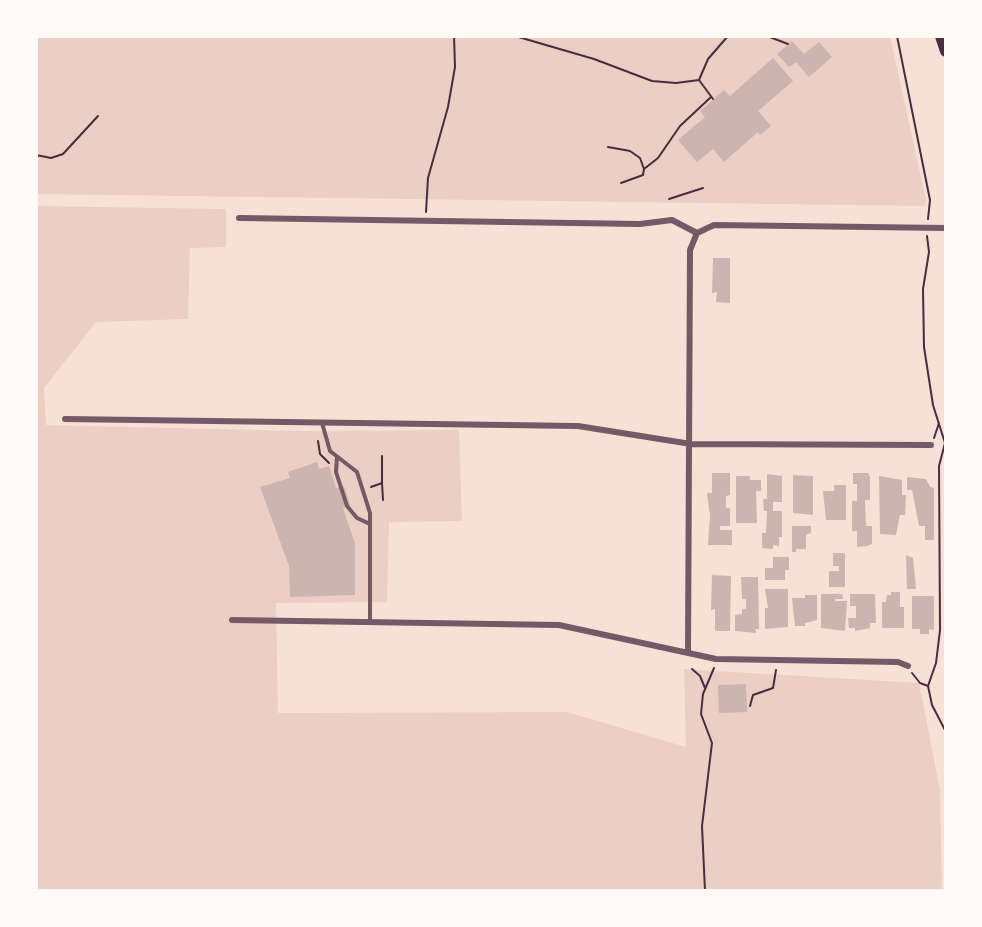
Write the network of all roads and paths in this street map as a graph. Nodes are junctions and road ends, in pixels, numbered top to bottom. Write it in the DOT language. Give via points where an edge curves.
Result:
graph roads {
  1 [pos="454,36"];
  2 [pos="515,36"];
  3 [pos="728,36"];
  4 [pos="767,36"];
  5 [pos="897,36"];
  6 [pos="941,36"];
  7 [pos="788,44"];
  8 [pos="946,51"];
  9 [pos="699,80"];
  10 [pos="98,116"];
  11 [pos="608,147"];
  12 [pos="36,155"];
  13 [pos="644,169"];
  14 [pos="621,183"];
  15 [pos="703,188"];
  16 [pos="669,199"];
  17 [pos="238,218"];
  18 [pos="425,221"];
  19 [pos="927,228"];
  20 [pos="946,228"];
  21 [pos="697,233"];
  22 [pos="66,419"];
  23 [pos="939,422"];
  24 [pos="322,423"];
  25 [pos="691,444"];
  26 [pos="931,445"];
  27 [pos="337,457"];
  28 [pos="382,483"];
  29 [pos="383,500"];
  30 [pos="370,524"];
  31 [pos="232,620"];
  32 [pos="370,621"];
  33 [pos="688,653"];
  34 [pos="716,659"];
  35 [pos="774,661"];
  36 [pos="908,666"];
  37 [pos="692,669"];
  38 [pos="928,686"];
  39 [pos="705,689"];
  40 [pos="750,706"];
  41 [pos="940,722"];
  42 [pos="946,722"];
  43 [pos="946,732"];
  44 [pos="705,891"];
  1 -- 18 [label="path" via="455,67 428,178"];
  2 -- 9 [label="path" via="652,81"];
  3 -- 9 [label="path" via="708,59"];
  4 -- 7 [label="path"];
  5 -- 19 [label="path" via="930,200"];
  6 -- 8 [label="highway"];
  9 -- 13 [label="path" via="712,98 680,126 658,158"];
  10 -- 12 [label="path" via="63,154 51,158"];
  11 -- 13 [label="path" via="630,151 640,158"];
  13 -- 14 [label="path" via="642,176"];
  15 -- 16 [label="path"];
  17 -- 18 [label="street"];
  18 -- 21 [label="street" via="640,224 672,220"];
  19 -- 20 [label="street"];
  19 -- 21 [label="street" via="714,225"];
  19 -- 23 [label="path" via="924,347"];
  21 -- 25 [label="street" via="690,250"];
  22 -- 24 [label="street"];
  23 -- 26 [label="path"];
  23 -- 38 [label="path" via="945,443 939,466 940,630 936,663"];
  24 -- 25 [label="street" via="578,426"];
  24 -- 27 [label="lane" via="330,451"];
  25 -- 26 [label="street"];
  25 -- 33 [label="street"];
  27 -- 30 [label="lane" via="357,472"];
  27 -- 30 [label="lane" via="336,472 347,506 357,518"];
  28 -- 29 [label="path"];
  30 -- 32 [label="lane"];
  31 -- 32 [label="street"];
  32 -- 33 [label="street" via="559,625"];
  33 -- 34 [label="street"];
  34 -- 35 [label="street"];
  34 -- 39 [label="path"];
  35 -- 36 [label="street" via="898,662"];
  35 -- 40 [label="path" via="773,688 753,695"];
  36 -- 38 [label="path" via="920,683"];
  37 -- 39 [label="path"];
  38 -- 41 [label="path"];
  39 -- 44 [label="path" via="701,714 712,743 702,826"];
  41 -- 42 [label="path"];
  41 -- 43 [label="path"];
}
